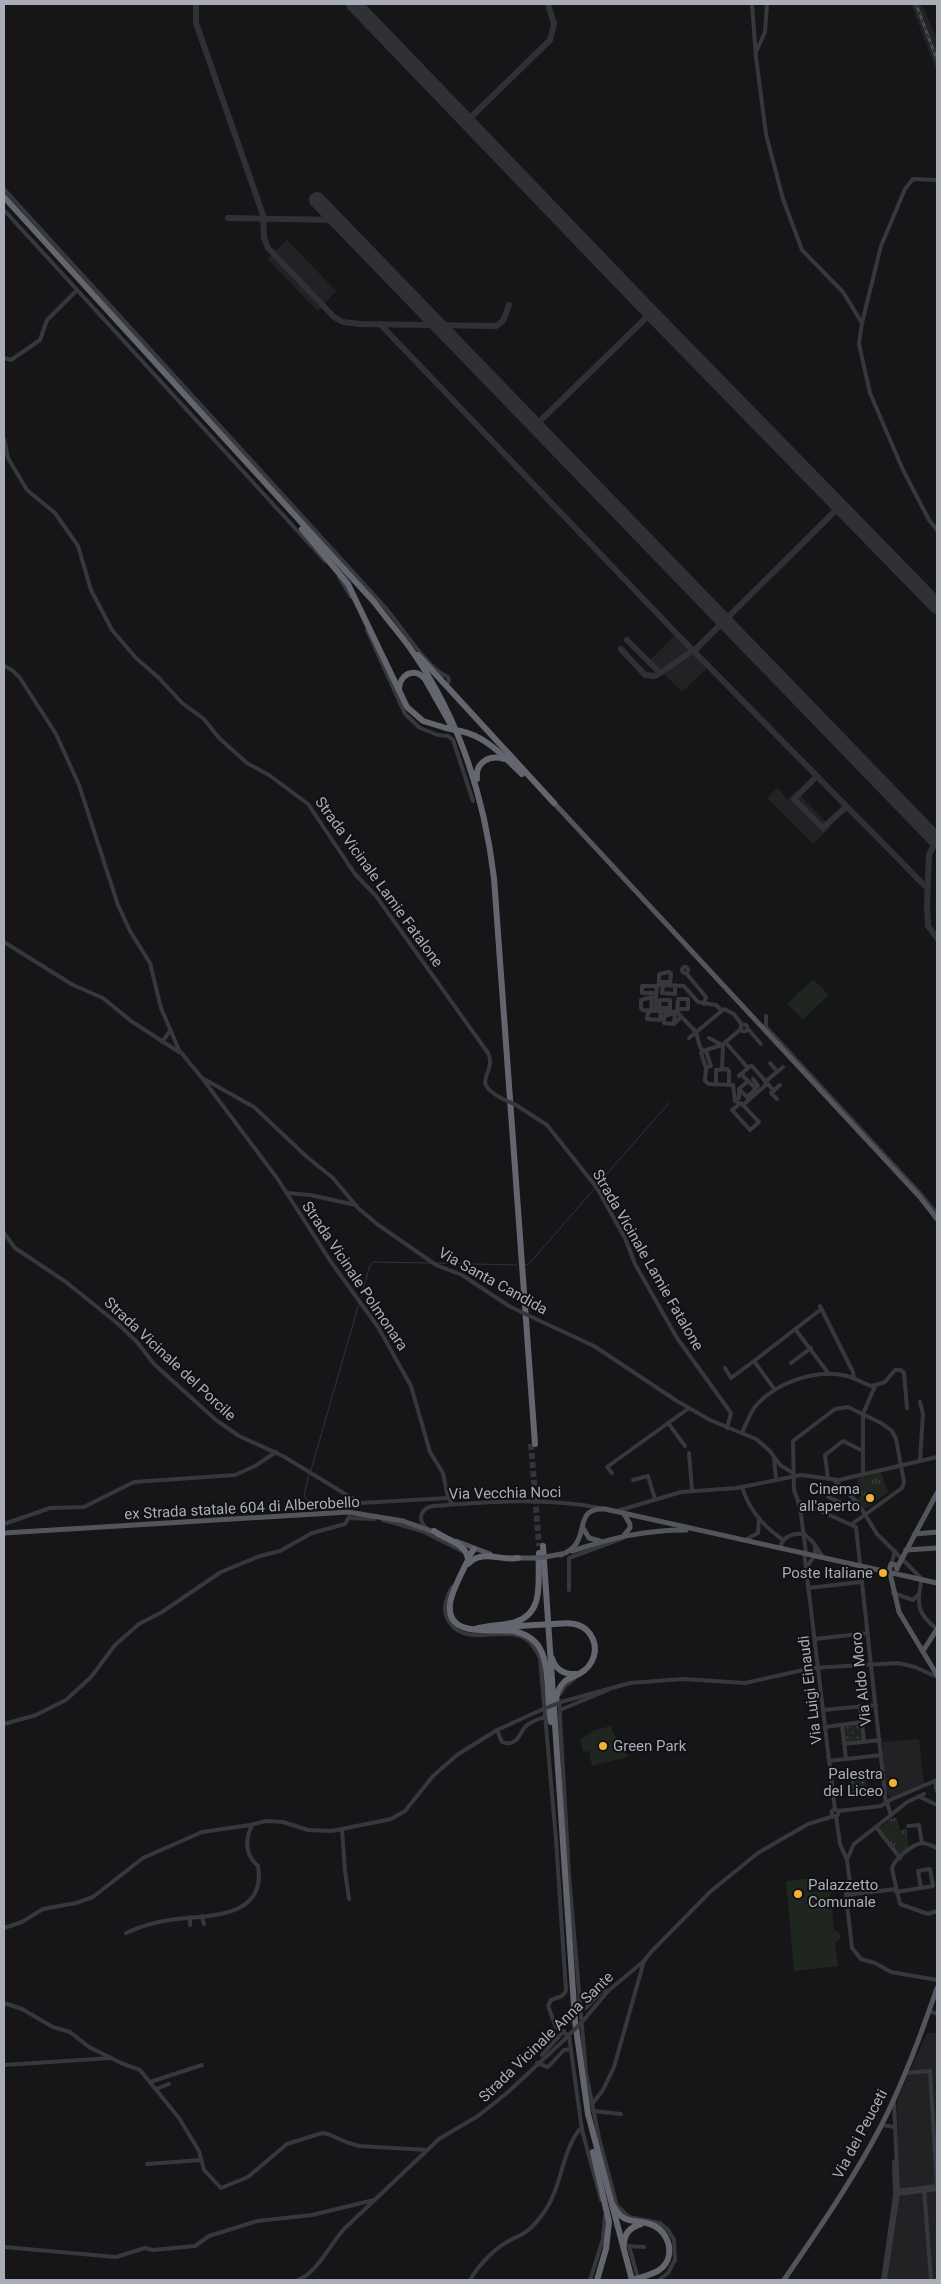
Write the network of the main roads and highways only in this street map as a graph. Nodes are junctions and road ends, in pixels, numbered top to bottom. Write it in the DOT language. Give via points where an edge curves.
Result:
graph roads {
  1 [pos="4,197"];
  2 [pos="4,203"];
  3 [pos="298,524"];
  4 [pos="375,603"];
  5 [pos="397,692"];
  6 [pos="449,728"];
  7 [pos="511,763"];
  8 [pos="554,803"];
  9 [pos="488,832"];
  10 [pos="937,1219"];
  11 [pos="937,1493"];
  12 [pos="622,1513"];
  13 [pos="583,1524"];
  14 [pos="434,1531"];
  15 [pos="701,1531"];
  16 [pos="937,1532"];
  17 [pos="4,1533"];
  18 [pos="626,1534"];
  19 [pos="915,1534"];
  20 [pos="601,1541"];
  21 [pos="937,1548"];
  22 [pos="474,1550"];
  23 [pos="906,1550"];
  24 [pos="540,1552"];
  25 [pos="560,1555"];
  26 [pos="518,1558"];
  27 [pos="469,1562"];
  28 [pos="892,1569"];
  29 [pos="937,1582"];
  30 [pos="546,1597"];
  31 [pos="473,1629"];
  32 [pos="937,1629"];
  33 [pos="923,1650"];
  34 [pos="584,1670"];
  35 [pos="937,1676"];
  36 [pos="552,1725"];
  37 [pos="557,1763"];
  38 [pos="937,1988"];
  39 [pos="595,2150"];
  40 [pos="651,2225"];
  41 [pos="597,2280"];
  42 [pos="634,2280"];
  43 [pos="784,2280"];
  1 -- 4 [label="highway"];
  2 -- 3 [label="highway"];
  3 -- 5 [label="highway" via="348,584"];
  3 -- 6 [label="highway" via="398,638 426,677"];
  4 -- 8 [label="highway"];
  4 -- 9 [label="highway" via="411,649 448,711 470,764"];
  5 -- 6 [label="highway" via="416,716 430,724"];
  5 -- 6 [label="highway" via="404,676 420,674"];
  6 -- 7 [label="highway, bridge" via="481,738"];
  6 -- 9 [label="highway" via="467,765 479,805 491,878 533,1444 497,913"];
  7 -- 8 [label="highway"];
  7 -- 9 [label="highway" via="498,757 488,758 480,765 477,774"];
  8 -- 10 [label="main road"];
  11 -- 19 [label="main road"];
  12 -- 13 [label="main road" via="594,1510 584,1518"];
  12 -- 15 [label="main road, ex Strada statale 604 di Alberobello"];
  12 -- 18 [label="main road" via="630,1524"];
  13 -- 20 [label="main road" via="584,1533 589,1538"];
  13 -- 25 [label="main road" via="577,1545"];
  14 -- 17 [label="main road, ex Strada statale 604 di Alberobello" via="383,1516 348,1515"];
  14 -- 22 [label="main road, ex Strada statale 604 di Alberobello"];
  14 -- 27 [label="highway" via="462,1547"];
  15 -- 18 [label="main road, ex Strada statale 604 di Alberobello" via="657,1530"];
  15 -- 28 [label="main road, ex Strada statale 604 di Alberobello"];
  16 -- 19 [label="main road"];
  18 -- 20 [label="main road, ex Strada statale 604 di Alberobello"];
  19 -- 23 [label="main road"];
  20 -- 25 [label="main road, ex Strada statale 604 di Alberobello"];
  21 -- 23 [label="main road"];
  22 -- 26 [label="main road, ex Strada statale 604 di Alberobello"];
  22 -- 27 [label="highway"];
  23 -- 28 [label="main road"];
  24 -- 25 [label="main road, ex Strada statale 604 di Alberobello"];
  24 -- 26 [label="main road, ex Strada statale 604 di Alberobello"];
  24 -- 30 [label="highway"];
  24 -- 31 [label="highway" via="539,1592 532,1611 516,1622"];
  24 -- 36 [label="highway"];
  26 -- 27 [label="highway" via="485,1555"];
  27 -- 31 [label="highway" via="450,1607 455,1622"];
  28 -- 29 [label="main road, ex Strada statale 604 di Alberobello"];
  28 -- 33 [label="main road" via="893,1593 899,1612"];
  30 -- 34 [label="highway" via="554,1664 567,1674"];
  30 -- 37 [label="highway"];
  31 -- 34 [label="highway, bridge" via="573,1623 588,1632 595,1648 594,1657"];
  31 -- 36 [label="highway" via="516,1632 537,1644 544,1659"];
  32 -- 33 [label="main road"];
  33 -- 35 [label="main road"];
  34 -- 37 [label="highway" via="564,1682 556,1695"];
  36 -- 39 [label="highway" via="572,2023 577,2066"];
  37 -- 39 [label="highway" via="575,2021"];
  38 -- 43 [label="main road, Via dei Peuceti" via="882,2125 853,2176"];
  39 -- 40 [label="highway" via="617,2212 632,2222"];
  39 -- 41 [label="highway" via="609,2222 608,2240"];
  39 -- 42 [label="highway"];
  40 -- 42 [label="highway" via="636,2226 624,2239"];
  40 -- 42 [label="highway" via="666,2238 669,2255 666,2264 658,2271"];
}
